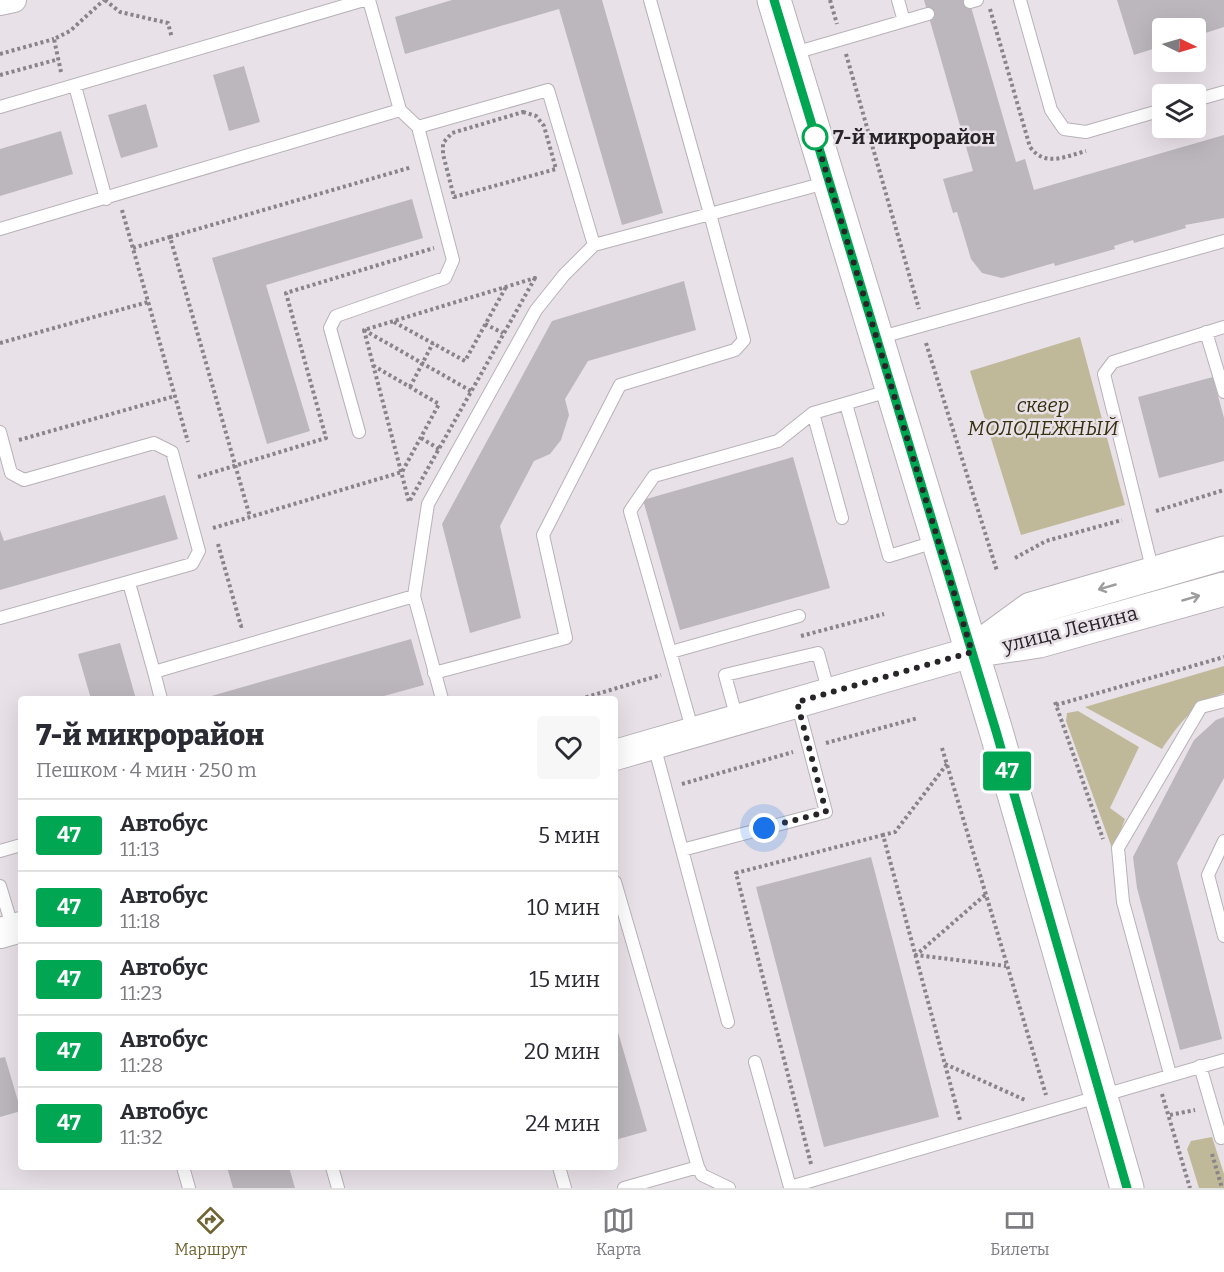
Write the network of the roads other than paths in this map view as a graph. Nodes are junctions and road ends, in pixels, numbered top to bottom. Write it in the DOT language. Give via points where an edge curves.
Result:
graph roads {
  1 [pos="14,0"];
  2 [pos="364,0"];
  3 [pos="369,0"];
  4 [pos="650,0"];
  5 [pos="774,0"];
  6 [pos="898,0"];
  7 [pos="1020,0"];
  8 [pos="0,3"];
  9 [pos="928,14"];
  10 [pos="904,21"];
  11 [pos="790,54"];
  12 [pos="70,87"];
  13 [pos="1224,92"];
  14 [pos="1206,97"];
  15 [pos="0,107"];
  16 [pos="400,110"];
  17 [pos="1152,113"];
  18 [pos="418,127"];
  19 [pos="829,182"];
  20 [pos="112,197"];
  21 [pos="710,214"];
  22 [pos="0,230"];
  23 [pos="1224,241"];
  24 [pos="594,245"];
  25 [pos="1224,327"];
  26 [pos="1206,332"];
  27 [pos="876,338"];
  28 [pos="893,390"];
  29 [pos="1224,392"];
  30 [pos="846,404"];
  31 [pos="813,413"];
  32 [pos="359,432"];
  33 [pos="2,438"];
  34 [pos="842,518"];
  35 [pos="938,541"];
  36 [pos="1224,553"];
  37 [pos="1154,573"];
  38 [pos="129,583"];
  39 [pos="1224,589"];
  40 [pos="414,596"];
  41 [pos="799,616"];
  42 [pos="0,618"];
  43 [pos="670,652"];
  44 [pos="972,652"];
  45 [pos="154,672"];
  46 [pos="435,673"];
  47 [pos="829,693"];
  48 [pos="160,696"];
  49 [pos="441,696"];
  50 [pos="1224,701"];
  51 [pos="797,702"];
  52 [pos="738,719"];
  53 [pos="693,732"];
  54 [pos="654,744"];
  55 [pos="618,754"];
  56 [pos="1224,841"];
  57 [pos="18,846"];
  58 [pos="682,850"];
  59 [pos="0,851"];
  60 [pos="0,886"];
  61 [pos="618,892"];
  62 [pos="11,929"];
  63 [pos="1224,936"];
  64 [pos="728,1022"];
  65 [pos="1224,1059"];
  66 [pos="755,1062"];
  67 [pos="1200,1066"];
  68 [pos="1170,1074"];
  69 [pos="1100,1094"];
  70 [pos="1221,1138"];
  71 [pos="698,1167"];
  72 [pos="184,1170"];
  73 [pos="333,1170"];
  74 [pos="560,1170"];
  75 [pos="189,1188"];
  76 [pos="338,1188"];
  77 [pos="565,1188"];
  78 [pos="624,1188"];
  79 [pos="729,1188"];
  80 [pos="1127,1188"];
  1 -- 8 [label="street"];
  2 -- 12 [label="lane"];
  3 -- 16 [label="lane"];
  4 -- 21 [label="lane"];
  5 -- 11 [label="main road"];
  6 -- 10 [label="lane"];
  7 -- 17 [label="lane" via="1051,110 1064,129 1086,132"];
  9 -- 10 [label="lane"];
  10 -- 11 [label="lane"];
  11 -- 19 [label="main road"];
  12 -- 15 [label="lane"];
  12 -- 20 [label="lane"];
  13 -- 14 [label="lane"];
  16 -- 18 [label="lane"];
  16 -- 20 [label="lane"];
  18 -- 24 [label="lane" via="548,90"];
  18 -- 32 [label="lane" via="453,260 445,278 336,316 330,328"];
  19 -- 21 [label="lane"];
  19 -- 27 [label="main road"];
  20 -- 22 [label="lane"];
  21 -- 24 [label="lane"];
  21 -- 46 [label="lane" via="744,340 735,350 620,385 543,535 566,638"];
  23 -- 27 [label="lane"];
  24 -- 40 [label="lane" via="536,310 428,504"];
  25 -- 26 [label="lane"];
  26 -- 29 [label="lane"];
  26 -- 37 [label="lane" via="1113,362 1104,374"];
  27 -- 28 [label="main road"];
  28 -- 30 [label="lane"];
  28 -- 35 [label="main road"];
  30 -- 31 [label="lane"];
  30 -- 35 [label="lane" via="890,556"];
  31 -- 34 [label="lane"];
  31 -- 43 [label="lane" via="778,441 654,476 630,511"];
  33 -- 38 [label="lane" via="11,472 24,480 154,443 172,452 199,551 192,564"];
  35 -- 44 [label="main road"];
  36 -- 37 [label="main road, улица Ленина"];
  37 -- 44 [label="main road, улица Ленина, one-way" via="1030,609"];
  38 -- 42 [label="lane"];
  38 -- 45 [label="lane"];
  44 -- 39 [label="main road, улица Ленина, one-way" via="1039,641"];
  40 -- 45 [label="lane"];
  40 -- 46 [label="lane"];
  41 -- 43 [label="lane"];
  43 -- 53 [label="lane"];
  44 -- 47 [label="street"];
  44 -- 69 [label="main road"];
  45 -- 48 [label="lane"];
  46 -- 49 [label="lane"];
  47 -- 51 [label="street"];
  47 -- 52 [label="lane" via="818,653 725,675"];
  50 -- 68 [label="lane" via="1201,707 1118,848 1123,902"];
  51 -- 52 [label="street"];
  51 -- 58 [label="lane" via="826,812"];
  52 -- 53 [label="street"];
  53 -- 54 [label="street"];
  54 -- 55 [label="street"];
  54 -- 58 [label="lane"];
  56 -- 63 [label="lane" via="1208,875"];
  57 -- 59 [label="lane"];
  58 -- 64 [label="lane"];
  60 -- 62 [label="lane"];
  61 -- 71 [label="lane"];
  65 -- 67 [label="lane"];
  66 -- 69 [label="lane" via="790,1187"];
  67 -- 68 [label="lane"];
  67 -- 70 [label="lane"];
  68 -- 69 [label="lane"];
  69 -- 80 [label="main road"];
  71 -- 78 [label="lane"];
  71 -- 79 [label="lane" via="702,1175"];
  72 -- 75 [label="lane"];
  73 -- 76 [label="lane"];
  74 -- 77 [label="lane"];
}
